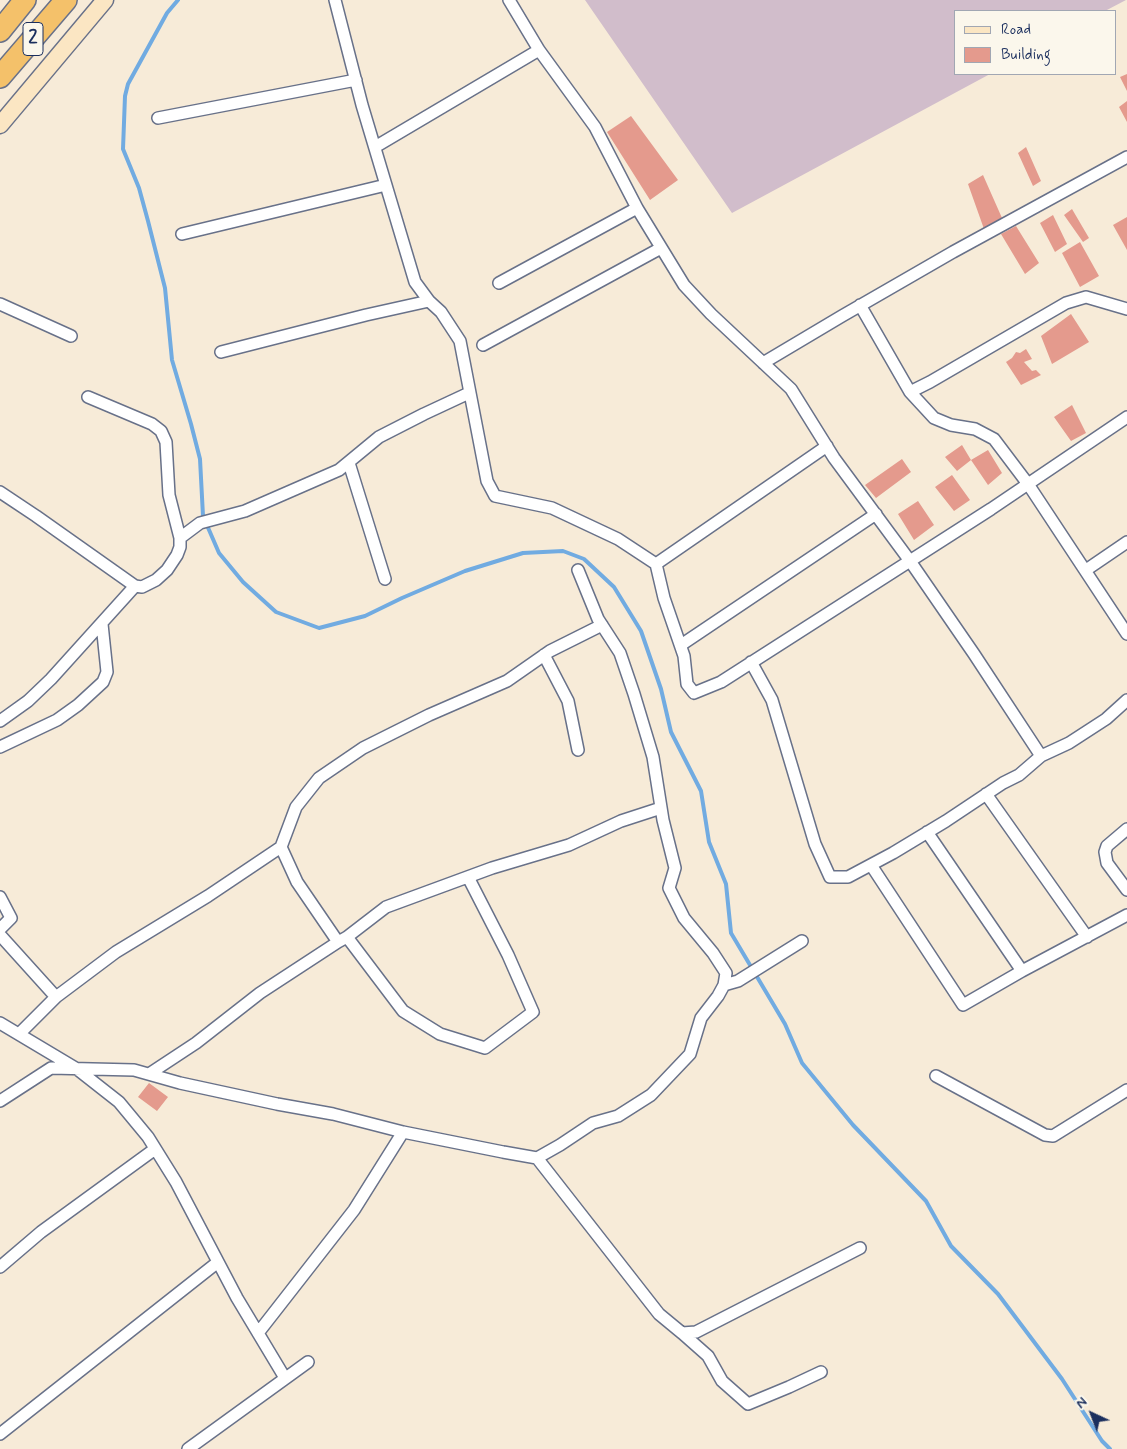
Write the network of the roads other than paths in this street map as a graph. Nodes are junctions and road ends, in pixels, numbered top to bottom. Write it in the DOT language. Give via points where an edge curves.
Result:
graph roads {
  1 [pos="25,0"];
  2 [pos="66,0"];
  3 [pos="105,0"];
  4 [pos="335,0"];
  5 [pos="509,0"];
  6 [pos="0,31"];
  7 [pos="539,50"];
  8 [pos="0,77"];
  9 [pos="356,80"];
  10 [pos="158,118"];
  11 [pos="0,125"];
  12 [pos="375,147"];
  13 [pos="1127,157"];
  14 [pos="386,185"];
  15 [pos="636,208"];
  16 [pos="182,234"];
  17 [pos="661,248"];
  18 [pos="499,283"];
  19 [pos="429,301"];
  20 [pos="0,304"];
  21 [pos="860,305"];
  22 [pos="1127,309"];
  23 [pos="71,336"];
  24 [pos="482,345"];
  25 [pos="221,352"];
  26 [pos="763,363"];
  27 [pos="910,392"];
  28 [pos="469,393"];
  29 [pos="88,397"];
  30 [pos="1127,417"];
  31 [pos="827,446"];
  32 [pos="349,463"];
  33 [pos="1028,484"];
  34 [pos="0,492"];
  35 [pos="876,514"];
  36 [pos="180,538"];
  37 [pos="1127,542"];
  38 [pos="910,561"];
  39 [pos="656,564"];
  40 [pos="578,570"];
  41 [pos="1086,570"];
  42 [pos="385,579"];
  43 [pos="135,586"];
  44 [pos="102,624"];
  45 [pos="602,625"];
  46 [pos="1127,634"];
  47 [pos="681,645"];
  48 [pos="544,656"];
  49 [pos="751,662"];
  50 [pos="1127,700"];
  51 [pos="0,721"];
  52 [pos="0,747"];
  53 [pos="578,750"];
  54 [pos="1041,756"];
  55 [pos="986,794"];
  56 [pos="661,808"];
  57 [pos="1127,829"];
  58 [pos="926,832"];
  59 [pos="281,847"];
  60 [pos="870,865"];
  61 [pos="468,876"];
  62 [pos="1127,890"];
  63 [pos="0,897"];
  64 [pos="1127,916"];
  65 [pos="0,929"];
  66 [pos="0,935"];
  67 [pos="1087,937"];
  68 [pos="343,939"];
  69 [pos="802,941"];
  70 [pos="1022,971"];
  71 [pos="724,985"];
  72 [pos="56,997"];
  73 [pos="0,1023"];
  74 [pos="19,1034"];
  75 [pos="77,1068"];
  76 [pos="149,1074"];
  77 [pos="936,1076"];
  78 [pos="1127,1090"];
  79 [pos="0,1101"];
  80 [pos="403,1132"];
  81 [pos="155,1149"];
  82 [pos="537,1158"];
  83 [pos="860,1248"];
  84 [pos="218,1262"];
  85 [pos="0,1267"];
  86 [pos="682,1333"];
  87 [pos="258,1334"];
  88 [pos="308,1362"];
  89 [pos="821,1372"];
  90 [pos="285,1378"];
  91 [pos="0,1434"];
  92 [pos="188,1449"];
  1 -- 6 [label="highway, 2"];
  2 -- 8 [label="highway, 2"];
  3 -- 11 [label="main road"];
  4 -- 9 [label="street"];
  5 -- 7 [label="street"];
  7 -- 12 [label="street"];
  7 -- 15 [label="street" via="595,127"];
  9 -- 10 [label="street"];
  9 -- 12 [label="street"];
  12 -- 14 [label="street"];
  13 -- 21 [label="street"];
  14 -- 16 [label="street"];
  14 -- 19 [label="street" via="415,282"];
  15 -- 17 [label="street"];
  15 -- 18 [label="street"];
  17 -- 24 [label="street"];
  17 -- 26 [label="street" via="684,285"];
  19 -- 25 [label="street"];
  19 -- 28 [label="street" via="441,312 460,340"];
  20 -- 23 [label="street"];
  21 -- 26 [label="street"];
  21 -- 27 [label="street"];
  22 -- 27 [label="street" via="1086,297 1066,303"];
  26 -- 31 [label="street" via="791,390"];
  27 -- 33 [label="street" via="934,418 975,428 994,440"];
  28 -- 32 [label="street" via="379,436"];
  28 -- 39 [label="street" via="487,481 495,496 552,508 618,539"];
  29 -- 36 [label="street" via="152,424 162,432 166,442 169,495"];
  30 -- 33 [label="street"];
  31 -- 35 [label="street"];
  31 -- 39 [label="street"];
  32 -- 36 [label="street" via="245,511 200,523"];
  32 -- 42 [label="street"];
  33 -- 38 [label="street"];
  33 -- 41 [label="street"];
  34 -- 43 [label="street"];
  35 -- 38 [label="street"];
  35 -- 47 [label="street"];
  36 -- 43 [label="street" via="177,555 168,570 156,580"];
  37 -- 41 [label="street"];
  38 -- 49 [label="street"];
  38 -- 54 [label="street"];
  39 -- 47 [label="street"];
  40 -- 45 [label="street"];
  41 -- 46 [label="street"];
  43 -- 44 [label="street"];
  44 -- 51 [label="street" via="33,696"];
  44 -- 52 [label="street" via="107,672 102,682 57,720"];
  45 -- 48 [label="street"];
  45 -- 56 [label="street" via="620,652 634,694 653,757"];
  47 -- 49 [label="street" via="687,684 694,693 720,682"];
  48 -- 53 [label="street" via="568,701"];
  48 -- 59 [label="street" via="507,680 364,748 319,778 296,807"];
  49 -- 60 [label="street" via="772,700 815,844 830,877 848,877"];
  50 -- 54 [label="street" via="1106,719 1069,743"];
  54 -- 55 [label="street" via="1019,775"];
  55 -- 58 [label="street"];
  55 -- 67 [label="street"];
  56 -- 61 [label="street" via="620,821 569,845"];
  56 -- 71 [label="street" via="675,868 669,888 684,918 726,972"];
  57 -- 62 [label="street" via="1107,846 1105,852 1107,863"];
  58 -- 60 [label="street"];
  58 -- 70 [label="street"];
  59 -- 68 [label="street" via="297,882"];
  59 -- 72 [label="street" via="116,952"];
  60 -- 70 [label="street" via="963,1005"];
  61 -- 68 [label="street" via="386,907"];
  61 -- 68 [label="street" via="533,1012 485,1048 440,1034 403,1011"];
  63 -- 65 [label="street" via="11,918"];
  64 -- 67 [label="street"];
  66 -- 72 [label="street"];
  67 -- 70 [label="street"];
  68 -- 76 [label="street" via="260,992 196,1043"];
  69 -- 71 [label="street" via="738,981"];
  71 -- 82 [label="street" via="701,1018 690,1054 651,1094 618,1116 593,1122"];
  72 -- 74 [label="street"];
  73 -- 74 [label="street"];
  74 -- 75 [label="street"];
  75 -- 76 [label="street" via="134,1070"];
  75 -- 79 [label="street" via="51,1068"];
  75 -- 81 [label="street" via="119,1102"];
  76 -- 80 [label="street" via="180,1084 333,1114"];
  77 -- 78 [label="street" via="1045,1135 1053,1136"];
  80 -- 82 [label="street"];
  80 -- 87 [label="street" via="354,1210"];
  81 -- 84 [label="street"];
  81 -- 85 [label="street" via="41,1232"];
  82 -- 86 [label="street" via="659,1314"];
  83 -- 86 [label="street" via="696,1332"];
  84 -- 87 [label="street"];
  84 -- 91 [label="street"];
  86 -- 89 [label="street" via="708,1356 722,1381 748,1404"];
  87 -- 90 [label="street"];
  88 -- 90 [label="street"];
  90 -- 92 [label="street"];
}
